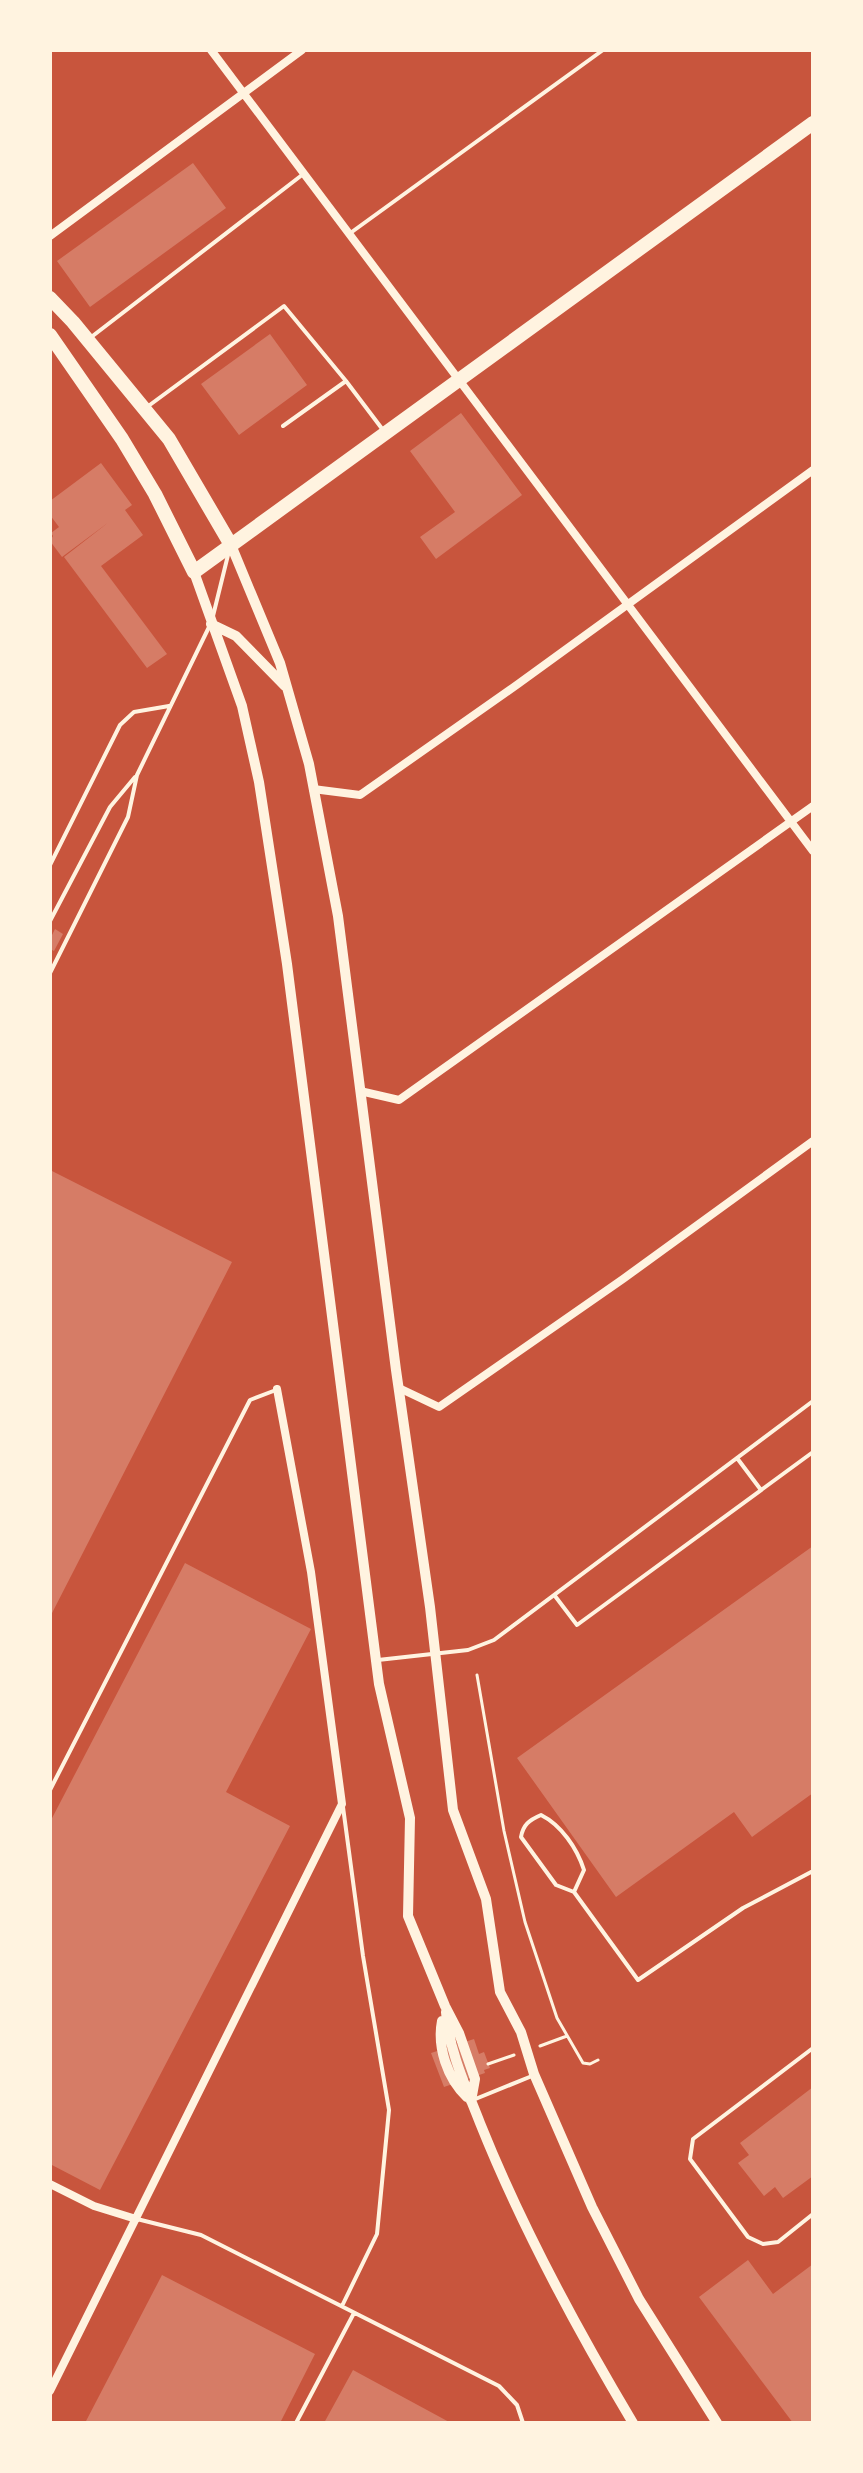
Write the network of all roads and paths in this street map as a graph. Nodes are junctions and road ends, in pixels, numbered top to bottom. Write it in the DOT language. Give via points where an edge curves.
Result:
graph roads {
  1 [pos="211,50"];
  2 [pos="302,50"];
  3 [pos="603,50"];
  4 [pos="244,94"];
  5 [pos="813,123"];
  6 [pos="304,173"];
  7 [pos="349,234"];
  8 [pos="50,236"];
  9 [pos="50,298"];
  10 [pos="50,335"];
  11 [pos="88,340"];
  12 [pos="346,381"];
  13 [pos="460,381"];
  14 [pos="145,409"];
  15 [pos="283,426"];
  16 [pos="386,433"];
  17 [pos="813,470"];
  18 [pos="231,545"];
  19 [pos="194,572"];
  20 [pos="629,605"];
  21 [pos="211,624"];
  22 [pos="287,688"];
  23 [pos="169,706"];
  24 [pos="137,775"];
  25 [pos="313,789"];
  26 [pos="813,806"];
  27 [pos="791,822"];
  28 [pos="813,851"];
  29 [pos="50,865"];
  30 [pos="50,921"];
  31 [pos="50,973"];
  32 [pos="360,1091"];
  33 [pos="813,1141"];
  34 [pos="399,1388"];
  35 [pos="277,1389"];
  36 [pos="813,1401"];
  37 [pos="813,1452"];
  38 [pos="737,1458"];
  39 [pos="761,1490"];
  40 [pos="554,1595"];
  41 [pos="436,1655"];
  42 [pos="376,1660"];
  43 [pos="477,1675"];
  44 [pos="50,1790"];
  45 [pos="342,1804"];
  46 [pos="813,1871"];
  47 [pos="574,1892"];
  48 [pos="813,2048"];
  49 [pos="598,2060"];
  50 [pos="534,2074"];
  51 [pos="471,2101"];
  52 [pos="50,2184"];
  53 [pos="813,2214"];
  54 [pos="136,2219"];
  55 [pos="342,2306"];
  56 [pos="354,2313"];
  57 [pos="50,2391"];
  58 [pos="296,2423"];
  59 [pos="523,2423"];
  60 [pos="633,2423"];
  61 [pos="717,2423"];
  1 -- 4 [label="street"];
  2 -- 4 [label="street"];
  3 -- 7 [label="lane"];
  4 -- 6 [label="street"];
  4 -- 8 [label="street"];
  5 -- 13 [label="main road"];
  6 -- 7 [label="street"];
  6 -- 11 [label="lane"];
  7 -- 13 [label="street"];
  9 -- 11 [label="main road"];
  10 -- 19 [label="main road" via="142,472"];
  11 -- 14 [label="main road"];
  12 -- 14 [label="lane" via="284,306"];
  12 -- 15 [label="lane"];
  12 -- 16 [label="lane"];
  13 -- 16 [label="main road"];
  13 -- 20 [label="street"];
  14 -- 18 [label="main road" via="169,439"];
  16 -- 18 [label="main road"];
  17 -- 20 [label="street"];
  18 -- 19 [label="main road"];
  18 -- 21 [label="lane"];
  18 -- 22 [label="street"];
  19 -- 21 [label="street"];
  20 -- 25 [label="street" via="360,795"];
  20 -- 27 [label="street"];
  21 -- 22 [label="street" via="236,636"];
  21 -- 23 [label="lane"];
  21 -- 42 [label="street" via="242,706 259,782"];
  22 -- 25 [label="street"];
  23 -- 24 [label="lane"];
  23 -- 29 [label="lane" via="134,712 120,725"];
  24 -- 30 [label="lane" via="110,807"];
  24 -- 31 [label="lane" via="128,817"];
  25 -- 32 [label="street" via="338,916"];
  26 -- 27 [label="street"];
  27 -- 28 [label="street"];
  27 -- 32 [label="street" via="399,1100"];
  32 -- 34 [label="street"];
  33 -- 34 [label="street" via="439,1407"];
  34 -- 41 [label="street"];
  35 -- 44 [label="lane" via="250,1400"];
  35 -- 45 [label="street" via="311,1572"];
  36 -- 38 [label="lane"];
  37 -- 39 [label="lane"];
  38 -- 39 [label="lane"];
  38 -- 40 [label="lane"];
  39 -- 40 [label="lane" via="577,1625"];
  40 -- 41 [label="lane" via="494,1640"];
  41 -- 42 [label="lane"];
  41 -- 50 [label="street" via="453,1810 486,1899 500,1992 521,2032"];
  42 -- 51 [label="street" via="410,1818 408,1916 445,2006 448,2036"];
  43 -- 49 [label="path" via="525,1922 557,2018 583,2063"];
  45 -- 54 [label="street"];
  45 -- 55 [label="lane" via="389,2110 377,2234"];
  46 -- 47 [label="lane" via="743,1908 638,1980"];
  47 -- 47 [label="lane" via="584,1870 580,1856 554,1821 541,1815 531,1819 521,1837 556,1885"];
  48 -- 53 [label="lane" via="693,2139 690,2159 748,2237 763,2244 778,2242"];
  50 -- 51 [label="lane"];
  50 -- 61 [label="street" via="639,2299"];
  51 -- 60 [label="street" via="545,2268"];
  52 -- 54 [label="street"];
  54 -- 55 [label="lane" via="201,2235"];
  54 -- 57 [label="street"];
  55 -- 56 [label="lane"];
  56 -- 58 [label="lane"];
  56 -- 59 [label="lane" via="499,2386 517,2405"];
}
